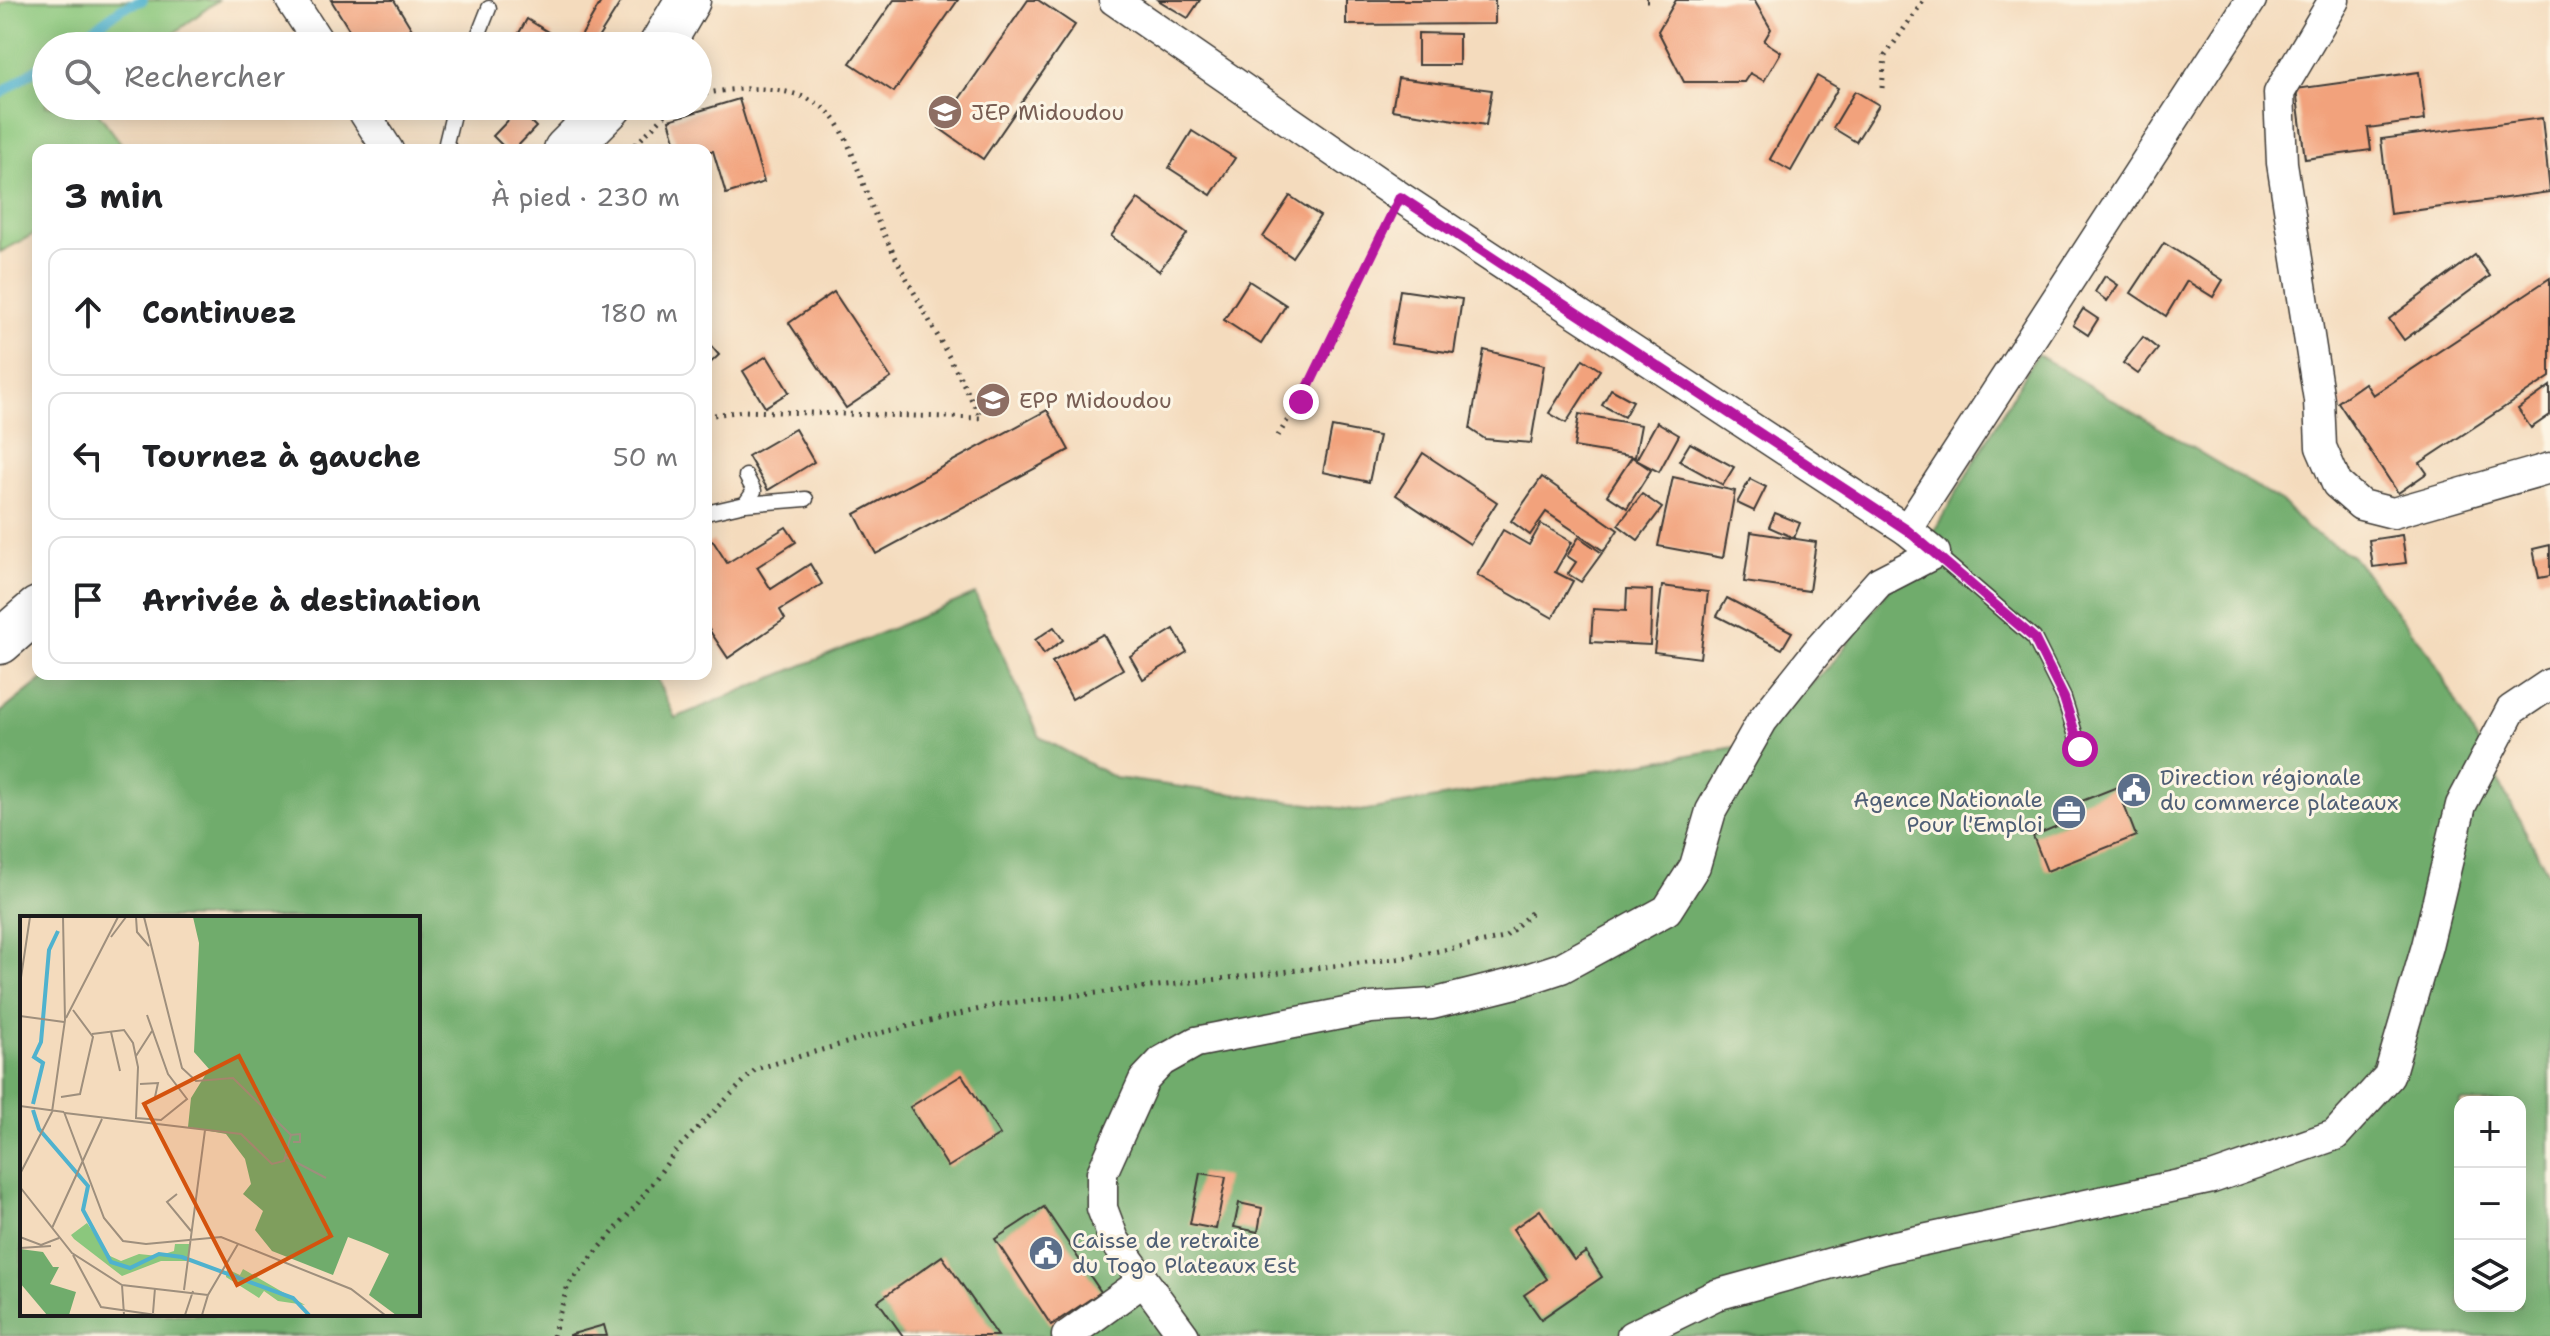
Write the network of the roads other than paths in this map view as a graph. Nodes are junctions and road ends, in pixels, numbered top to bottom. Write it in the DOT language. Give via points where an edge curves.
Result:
graph roads {
  1 [pos="291,0"];
  2 [pos="688,0"];
  3 [pos="1114,0"];
  4 [pos="2251,0"];
  5 [pos="2334,0"];
  6 [pos="489,8"];
  7 [pos="312,32"];
  8 [pos="480,32"];
  9 [pos="669,32"];
  10 [pos="369,120"];
  11 [pos="452,120"];
  12 [pos="596,120"];
  13 [pos="384,144"];
  14 [pos="447,144"];
  15 [pos="572,144"];
  16 [pos="2550,468"];
  17 [pos="746,476"];
  18 [pos="806,499"];
  19 [pos="745,504"];
  20 [pos="712,512"];
  21 [pos="1907,530"];
  22 [pos="1935,553"];
  23 [pos="32,614"];
  24 [pos="0,642"];
  25 [pos="2550,684"];
  26 [pos="2080,749"];
  27 [pos="1142,1282"];
  28 [pos="1067,1336"];
  29 [pos="1184,1336"];
  30 [pos="1632,1336"];
  1 -- 7 [label="street"];
  2 -- 9 [label="main road"];
  3 -- 21 [label="street" via="1400,197"];
  4 -- 21 [label="street"];
  5 -- 16 [label="street" via="2279,93 2282,163 2319,400 2321,447 2337,484 2361,505 2393,513"];
  6 -- 8 [label="lane"];
  10 -- 13 [label="street"];
  11 -- 14 [label="lane"];
  12 -- 15 [label="main road"];
  17 -- 19 [label="lane" via="754,491"];
  18 -- 19 [label="lane"];
  19 -- 20 [label="lane"];
  21 -- 22 [label="street"];
  22 -- 26 [label="lane" via="2034,638 2064,698"];
  22 -- 27 [label="street" via="1879,582 1762,721 1711,811 1695,866 1667,910 1561,968 1512,984 1432,1004 1371,1008 1196,1042 1162,1061 1144,1080 1102,1173 1102,1208 1114,1240"];
  23 -- 24 [label="main road"];
  25 -- 30 [label="street" via="2511,710 2461,805 2389,1076 2335,1135 2212,1178 1886,1248 1716,1295"];
  27 -- 28 [label="street"];
  27 -- 29 [label="street"];
}
